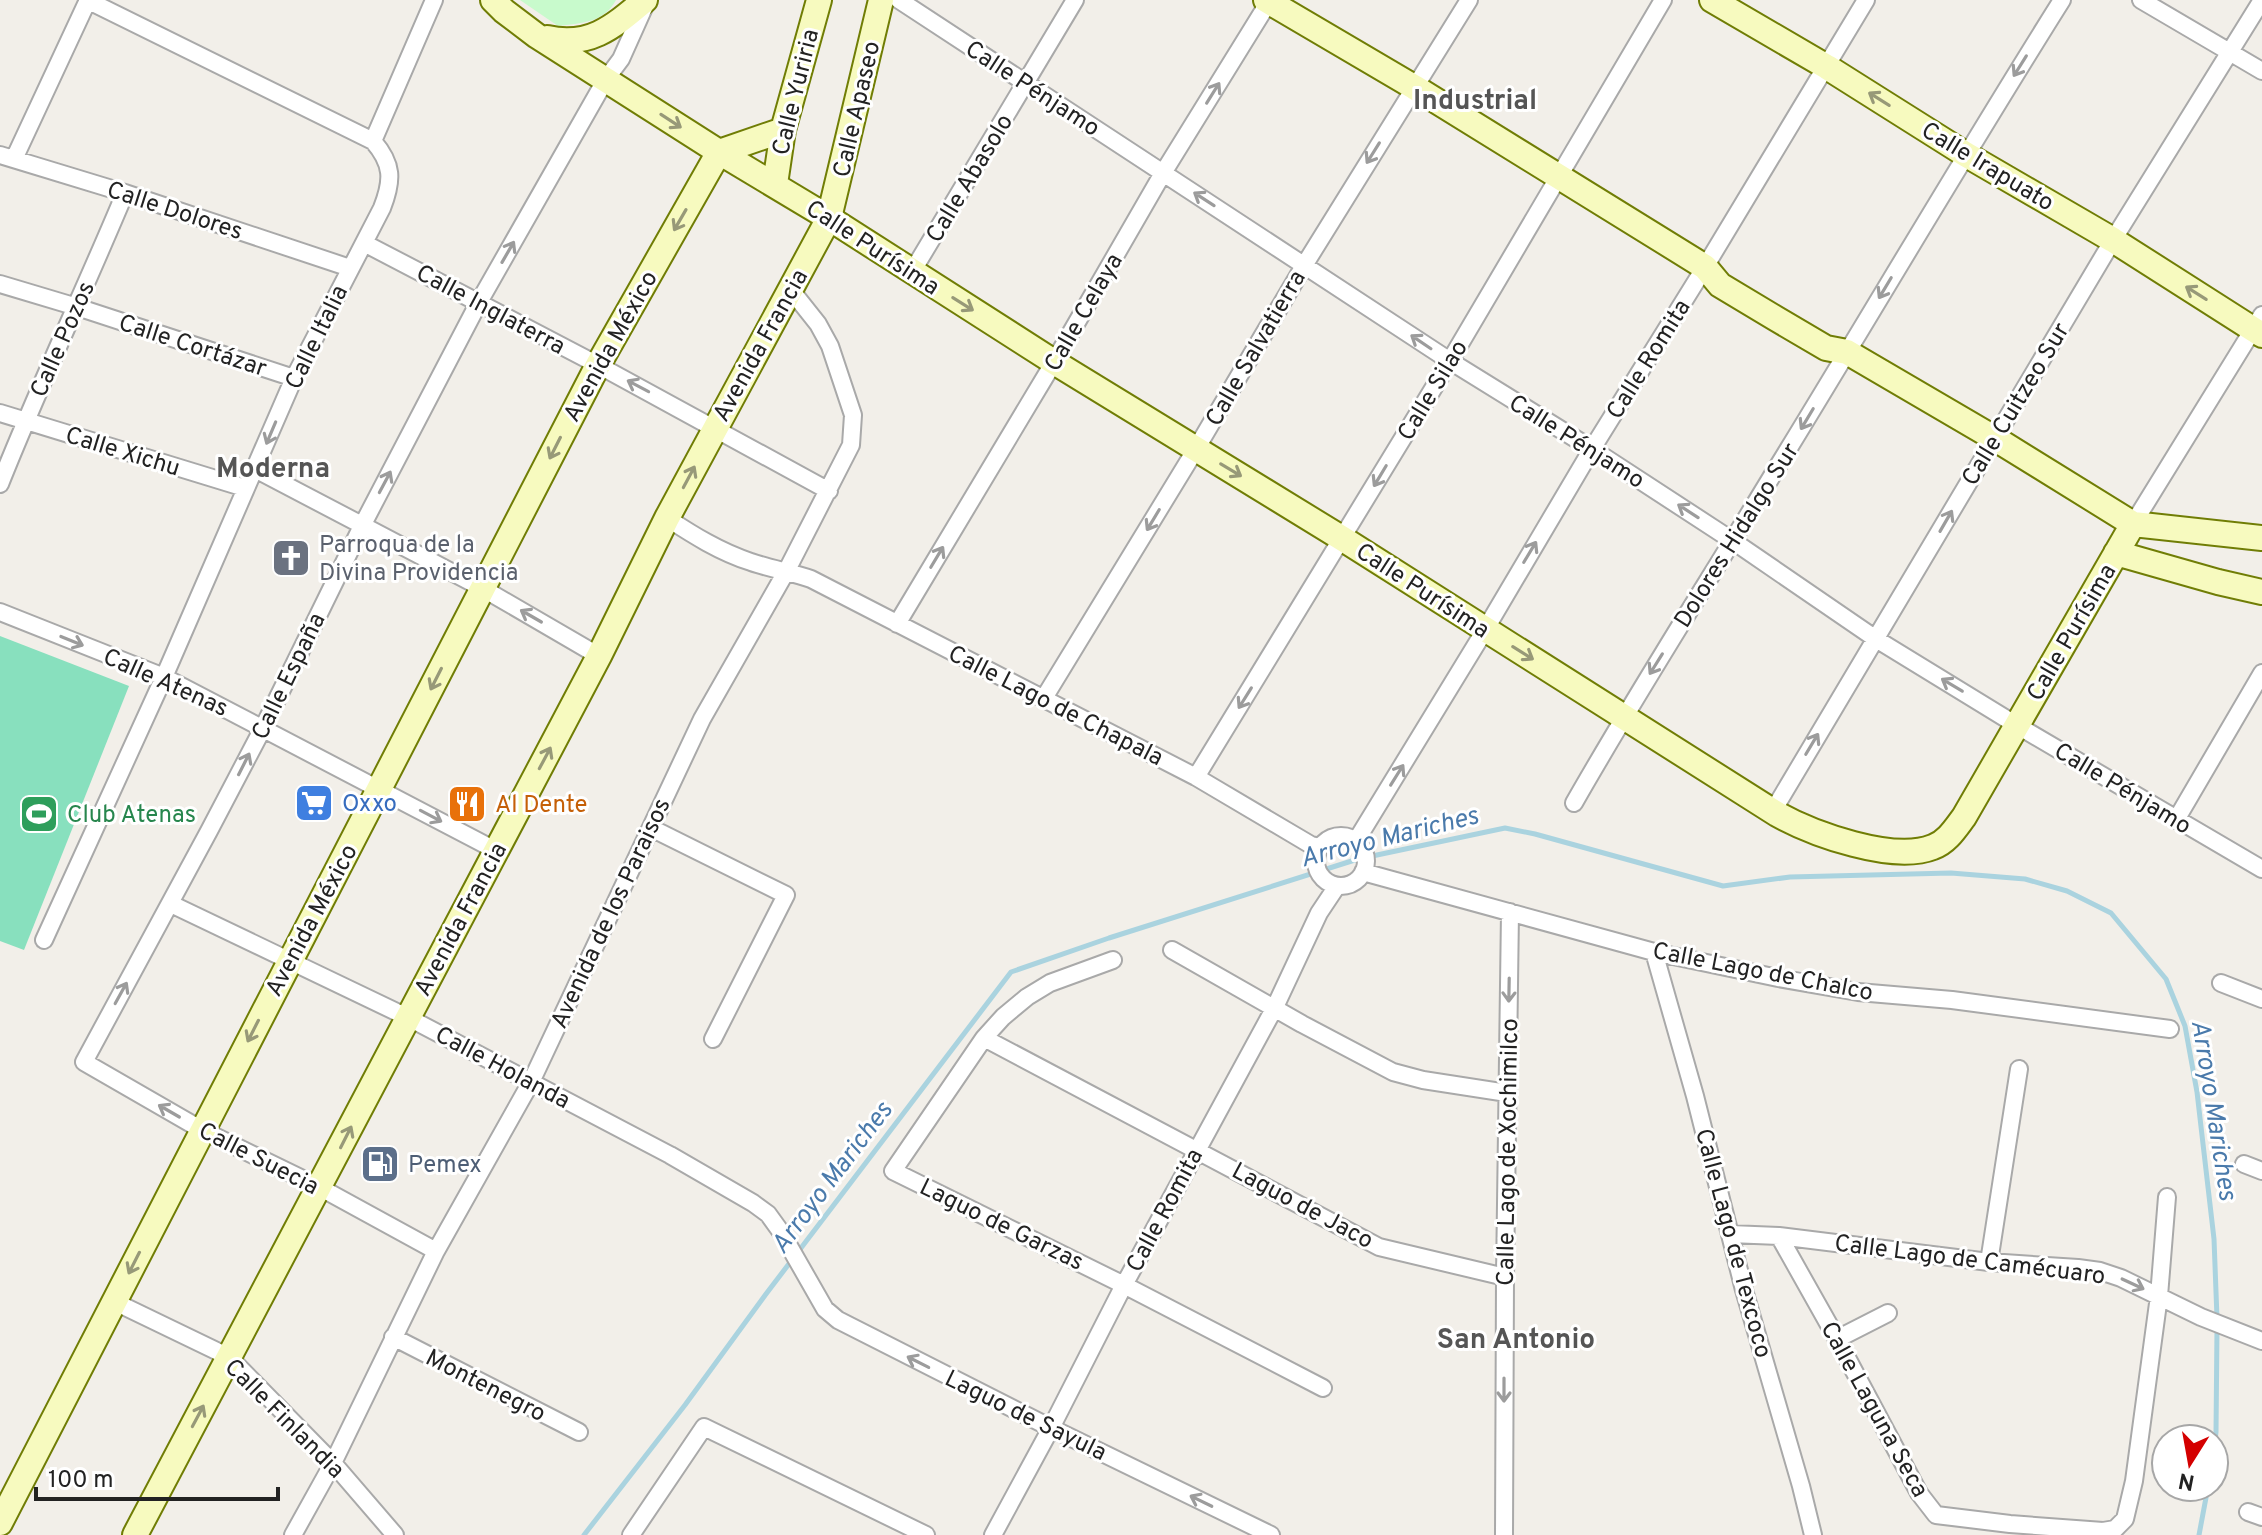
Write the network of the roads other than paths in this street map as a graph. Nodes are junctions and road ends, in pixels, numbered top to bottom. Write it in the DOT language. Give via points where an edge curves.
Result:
graph roads {
  1 [pos="88,0"];
  2 [pos="434,0"];
  3 [pos="482,0"];
  4 [pos="646,0"];
  5 [pos="819,0"];
  6 [pos="881,0"];
  7 [pos="899,0"];
  8 [pos="1075,0"];
  9 [pos="1469,0"];
  10 [pos="1663,0"];
  11 [pos="1712,0"];
  12 [pos="1866,0"];
  13 [pos="2062,0"];
  14 [pos="2141,0"];
  15 [pos="2262,0"];
  16 [pos="1269,1"];
  17 [pos="498,6"];
  18 [pos="537,36"];
  19 [pos="2230,52"];
  20 [pos="1827,67"];
  21 [pos="2262,71"];
  22 [pos="606,79"];
  23 [pos="1026,83"];
  24 [pos="1414,87"];
  25 [pos="783,130"];
  26 [pos="373,141"];
  27 [pos="719,152"];
  28 [pos="1965,154"];
  29 [pos="7,157"];
  30 [pos="1163,173"];
  31 [pos="1557,177"];
  32 [pos="775,184"];
  33 [pos="125,193"];
  34 [pos="829,218"];
  35 [pos="2113,240"];
  36 [pos="364,243"];
  37 [pos="1305,264"];
  38 [pos="1705,267"];
  39 [pos="350,268"];
  40 [pos="912,272"];
  41 [pos="0,284"];
  42 [pos="791,290"];
  43 [pos="479,302"];
  44 [pos="77,307"];
  45 [pos="2259,327"];
  46 [pos="1847,352"];
  47 [pos="1450,361"];
  48 [pos="1054,362"];
  49 [pos="598,365"];
  50 [pos="294,378"];
  51 [pos="0,413"];
  52 [pos="25,421"];
  53 [pos="715,428"];
  54 [pos="1994,438"];
  55 [pos="1196,449"];
  56 [pos="1592,449"];
  57 [pos="255,469"];
  58 [pos="0,484"];
  59 [pos="245,488"];
  60 [pos="829,491"];
  61 [pos="667,518"];
  62 [pos="2133,524"];
  63 [pos="362,526"];
  64 [pos="2262,538"];
  65 [pos="1343,539"];
  66 [pos="1733,541"];
  67 [pos="2116,553"];
  68 [pos="787,570"];
  69 [pos="482,588"];
  70 [pos="2262,592"];
  71 [pos="0,612"];
  72 [pos="897,624"];
  73 [pos="1485,630"];
  74 [pos="1876,639"];
  75 [pos="599,656"];
  76 [pos="2262,673"];
  77 [pos="164,677"];
  78 [pos="1044,698"];
  79 [pos="1624,716"];
  80 [pos="2018,726"];
  81 [pos="263,728"];
  82 [pos="1196,777"];
  83 [pos="379,788"];
  84 [pos="1574,803"];
  85 [pos="1773,811"];
  86 [pos="2176,820"];
  87 [pos="651,828"];
  88 [pos="1358,844"];
  89 [pos="497,851"];
  90 [pos="1318,852"];
  91 [pos="2262,869"];
  92 [pos="1364,870"];
  93 [pos="1337,886"];
  94 [pos="171,904"];
  95 [pos="1510,912"];
  96 [pos="44,940"];
  97 [pos="1172,950"];
  98 [pos="1654,952"];
  99 [pos="290,960"];
  100 [pos="1113,960"];
  101 [pos="2221,983"];
  102 [pos="2262,999"];
  103 [pos="1275,1007"];
  104 [pos="407,1017"];
  105 [pos="2170,1029"];
  106 [pos="984,1038"];
  107 [pos="713,1039"];
  108 [pos="84,1062"];
  109 [pos="2019,1069"];
  110 [pos="531,1082"];
  111 [pos="1507,1093"];
  112 [pos="202,1130"];
  113 [pos="1197,1149"];
  114 [pos="2244,1164"];
  115 [pos="2262,1171"];
  116 [pos="319,1187"];
  117 [pos="2167,1197"];
  118 [pos="1730,1234"];
  119 [pos="1779,1236"];
  120 [pos="436,1251"];
  121 [pos="1989,1262"];
  122 [pos="803,1270"];
  123 [pos="1505,1277"];
  124 [pos="1124,1285"];
  125 [pos="2159,1296"];
  126 [pos="115,1302"];
  127 [pos="1888,1313"];
  128 [pos="393,1337"];
  129 [pos="1837,1339"];
  130 [pos="2262,1341"];
  131 [pos="229,1357"];
  132 [pos="1323,1388"];
  133 [pos="1051,1428"];
  134 [pos="579,1432"];
  135 [pos="333,1463"];
  136 [pos="0,1523"];
  137 [pos="2012,1530"];
  138 [pos="135,1535"];
  139 [pos="293,1535"];
  140 [pos="395,1535"];
  141 [pos="631,1535"];
  142 [pos="926,1535"];
  143 [pos="993,1535"];
  144 [pos="1271,1535"];
  145 [pos="1504,1535"];
  146 [pos="1813,1535"];
  1 -- 26 [label="street"];
  1 -- 29 [label="street"];
  2 -- 26 [label="street"];
  3 -- 17 [label="street"];
  4 -- 18 [label="street" via="586,39"];
  4 -- 22 [label="street, Calle España" via="621,59"];
  5 -- 25 [label="street, Calle Yuriria"];
  6 -- 34 [label="street, Calle Apaseo"];
  7 -- 23 [label="street, Calle Pénjamo"];
  8 -- 23 [label="street, Calle Abasolo"];
  9 -- 24 [label="street, Calle Salvatierra"];
  10 -- 31 [label="street, Calle Silao"];
  11 -- 20 [label="street, Calle Irapuato"];
  12 -- 20 [label="street, Calle Romita"];
  13 -- 28 [label="street, Dolores Hidalgo Sur, one-way"];
  14 -- 19 [label="street"];
  15 -- 19 [label="street, Calle Cuitzeo Sur"];
  16 -- 24 [label="street"];
  30 -- 16 [label="street, Calle Celaya, one-way"];
  17 -- 18 [label="street, Calle Purísima"];
  18 -- 22 [label="street, Calle Purísima"];
  19 -- 21 [label="street"];
  19 -- 35 [label="street, Calle Cuitzeo Sur"];
  28 -- 20 [label="street, Calle Irapuato, one-way"];
  20 -- 38 [label="street, Calle Romita"];
  22 -- 27 [label="street, Calle Purísima, one-way"];
  43 -- 22 [label="street, Calle España, one-way"];
  23 -- 30 [label="street, Calle Pénjamo"];
  23 -- 40 [label="street, Calle Abasolo"];
  24 -- 31 [label="street"];
  24 -- 37 [label="street, Calle Salvatierra, one-way"];
  25 -- 27 [label="street"];
  25 -- 32 [label="street, Calle Yuriria"];
  26 -- 36 [label="street, Calle Italia" via="387,159 390,175 385,200"];
  27 -- 32 [label="street, Calle Purísima"];
  27 -- 49 [label="street, Avenida México, one-way"];
  28 -- 35 [label="street, Calle Irapuato"];
  28 -- 46 [label="street, Dolores Hidalgo Sur, one-way"];
  29 -- 33 [label="street, Calle Dolores"];
  37 -- 30 [label="street, Calle Pénjamo, one-way"];
  30 -- 48 [label="street, Calle Celaya"];
  31 -- 38 [label="street"];
  31 -- 47 [label="street, Calle Silao"];
  32 -- 34 [label="street, Calle Purísima"];
  33 -- 39 [label="street, Calle Dolores"];
  33 -- 44 [label="street, Calle Pozos"];
  34 -- 40 [label="street, Calle Purísima"];
  34 -- 42 [label="street, Avenida Francia"];
  45 -- 35 [label="street, Calle Irapuato, one-way"];
  35 -- 54 [label="street, Calle Cuitzeo Sur"];
  36 -- 39 [label="street, Calle Italia"];
  36 -- 43 [label="street, Calle Inglaterra"];
  47 -- 37 [label="street, Calle Pénjamo, one-way"];
  37 -- 55 [label="street, Calle Salvatierra"];
  38 -- 46 [label="street" via="1726,271 1833,334"];
  38 -- 56 [label="street, Calle Romita"];
  39 -- 50 [label="street, Calle Italia"];
  40 -- 48 [label="street, Calle Purísima, one-way"];
  41 -- 44 [label="street, Calle Cortázar"];
  42 -- 53 [label="street, Avenida Francia"];
  42 -- 60 [label="street, Avenida de los Paraisos" via="830,346 853,415 851,445"];
  43 -- 49 [label="street, Calle Inglaterra"];
  63 -- 43 [label="street, Calle España, one-way"];
  44 -- 50 [label="street, Calle Cortázar"];
  44 -- 52 [label="street, Calle Pozos"];
  45 -- 62 [label="street"];
  46 -- 54 [label="street"];
  46 -- 66 [label="street, Dolores Hidalgo Sur, one-way"];
  47 -- 56 [label="street, Calle Pénjamo"];
  47 -- 65 [label="street, Calle Silao, one-way"];
  48 -- 55 [label="street, Calle Purísima"];
  72 -- 48 [label="street, Calle Celaya, one-way"];
  53 -- 49 [label="street, Calle Inglaterra, one-way"];
  49 -- 69 [label="street, Avenida México, one-way"];
  50 -- 57 [label="street, Calle Italia, one-way"];
  51 -- 52 [label="street, Calle Xichu"];
  52 -- 58 [label="street, Calle Pozos"];
  52 -- 59 [label="street, Calle Xichu"];
  53 -- 60 [label="street, Calle Inglaterra"];
  61 -- 53 [label="street, Avenida Francia, one-way"];
  54 -- 62 [label="street"];
  74 -- 54 [label="street, Calle Cuitzeo Sur, one-way"];
  55 -- 65 [label="street, Calle Purísima, one-way"];
  55 -- 78 [label="street, Calle Salvatierra, one-way"];
  66 -- 56 [label="street, Calle Pénjamo, one-way"];
  73 -- 56 [label="street, Calle Romita, one-way"];
  57 -- 59 [label="street, Calle Italia"];
  57 -- 63 [label="street"];
  59 -- 77 [label="street, Calle Italia"];
  60 -- 68 [label="street, Avenida de los Paraisos"];
  61 -- 68 [label="street" via="725,552"];
  61 -- 75 [label="street, Avenida Francia"];
  62 -- 64 [label="street"];
  62 -- 67 [label="street, Calle Purísima"];
  63 -- 69 [label="street"];
  63 -- 81 [label="street, Calle España"];
  65 -- 73 [label="street, Calle Purísima"];
  65 -- 82 [label="street, Calle Silao, one-way"];
  66 -- 74 [label="street, Calle Pénjamo"];
  66 -- 79 [label="street, Dolores Hidalgo Sur, one-way"];
  67 -- 70 [label="street"];
  67 -- 80 [label="street, Calle Purísima"];
  68 -- 72 [label="street, Calle Lago de Chapala"];
  68 -- 87 [label="street, Avenida de los Paraisos" via="702,719"];
  75 -- 69 [label="street, one-way"];
  69 -- 83 [label="street, Avenida México, one-way"];
  71 -- 77 [label="street, Calle Atenas, one-way"];
  72 -- 78 [label="street, Calle Lago de Chapala"];
  73 -- 79 [label="street, Calle Purísima, one-way"];
  88 -- 73 [label="street, Calle Romita, one-way"];
  80 -- 74 [label="street, Calle Pénjamo, one-way"];
  85 -- 74 [label="street, Calle Cuitzeo Sur, one-way"];
  89 -- 75 [label="street, Avenida Francia, one-way"];
  76 -- 86 [label="street"];
  77 -- 81 [label="street, Calle Atenas"];
  77 -- 96 [label="street, Calle Italia"];
  78 -- 82 [label="street, Calle Lago de Chapala"];
  79 -- 84 [label="street, Dolores Hidalgo Sur"];
  79 -- 85 [label="street, Calle Purísima"];
  80 -- 85 [label="street, Calle Purísima" via="1964,817 1935,846 1907,851 1866,846 1816,833"];
  80 -- 86 [label="street, Calle Pénjamo"];
  81 -- 83 [label="street, Calle Atenas"];
  94 -- 81 [label="street, Calle España, one-way"];
  82 -- 90 [label="street, Calle Lago de Chapala"];
  83 -- 89 [label="street, Calle Atenas, one-way"];
  83 -- 99 [label="street, Avenida México"];
  86 -- 91 [label="street, Calle Pénjamo"];
  87 -- 107 [label="street" via="786,895"];
  87 -- 110 [label="street, Avenida de los Paraisos"];
  88 -- 90 [label="street" via="1333,837"];
  88 -- 92 [label="street" via="1366,860"];
  89 -- 104 [label="street, Avenida Francia"];
  90 -- 93 [label="street" via="1320,876"];
  92 -- 93 [label="street" via="1356,881"];
  92 -- 95 [label="street, Calle Lago de Chalco"];
  93 -- 103 [label="street, Calle Romita"];
  94 -- 99 [label="street, Calle Holanda"];
  108 -- 94 [label="street, Calle España, one-way"];
  95 -- 98 [label="street, Calle Lago de Chalco"];
  95 -- 111 [label="street, Calle Lago de Xochimilco, one-way"];
  97 -- 103 [label="street"];
  98 -- 105 [label="street, Calle Lago de Chalco" via="1858,992"];
  98 -- 118 [label="street, Calle Lago de Texcoco"];
  99 -- 104 [label="street, Calle Holanda"];
  99 -- 112 [label="street, Avenida México, one-way"];
  100 -- 106 [label="street" via="1050,983"];
  101 -- 102 [label="street"];
  103 -- 111 [label="street" via="1393,1072"];
  103 -- 113 [label="street, Calle Romita"];
  104 -- 110 [label="street, Calle Holanda"];
  116 -- 104 [label="street, Avenida Francia, one-way"];
  106 -- 113 [label="street, Laguo de Jaco"];
  106 -- 124 [label="street, Laguo de Garzas" via="893,1171"];
  112 -- 108 [label="street, Calle Suecia, one-way"];
  109 -- 121 [label="street"];
  110 -- 120 [label="street, Avenida de los Paraisos"];
  110 -- 122 [label="street, Calle Holanda" via="753,1203 768,1214"];
  111 -- 123 [label="street, Calle Lago de Xochimilco"];
  112 -- 116 [label="street, Calle Suecia"];
  112 -- 126 [label="street, Avenida México, one-way"];
  113 -- 123 [label="street, Laguo de Jaco" via="1379,1247"];
  113 -- 124 [label="street, Calle Romita"];
  114 -- 115 [label="street"];
  116 -- 120 [label="street, Calle Suecia"];
  116 -- 131 [label="street, Avenida Francia"];
  117 -- 125 [label="street"];
  118 -- 119 [label="street, Calle Lago de Camécuaro"];
  118 -- 146 [label="street, Calle Lago de Texcoco"];
  119 -- 121 [label="street, Calle Lago de Camécuaro"];
  119 -- 129 [label="street, Calle Laguna Seca"];
  120 -- 128 [label="street, Avenida de los Paraisos"];
  121 -- 125 [label="street, Calle Lago de Camécuaro, one-way" via="2100,1271"];
  133 -- 122 [label="street, Laguo de Sayula, one-way" via="838,1320 825,1309"];
  123 -- 145 [label="street, Calle Lago de Xochimilco, one-way"];
  124 -- 132 [label="street, Laguo de Garzas"];
  124 -- 133 [label="street, Calle Romita"];
  125 -- 130 [label="street, Calle Lago de Camécuaro"];
  125 -- 137 [label="street" via="2125,1519 2103,1531"];
  126 -- 131 [label="street, Calle Finlandia"];
  126 -- 136 [label="street, Avenida México"];
  127 -- 129 [label="street"];
  128 -- 134 [label="street, Montenegro"];
  128 -- 135 [label="street, Avenida de los Paraisos"];
  129 -- 137 [label="street, Calle Laguna Seca" via="1934,1513"];
  131 -- 135 [label="street, Calle Finlandia"];
  138 -- 131 [label="street, Avenida Francia, one-way"];
  133 -- 143 [label="street, Calle Romita"];
  144 -- 133 [label="street, Laguo de Sayula, one-way"];
  135 -- 139 [label="street, Avenida de los Paraisos"];
  135 -- 140 [label="street, Calle Finlandia"];
  141 -- 142 [label="street" via="704,1427"];
}
